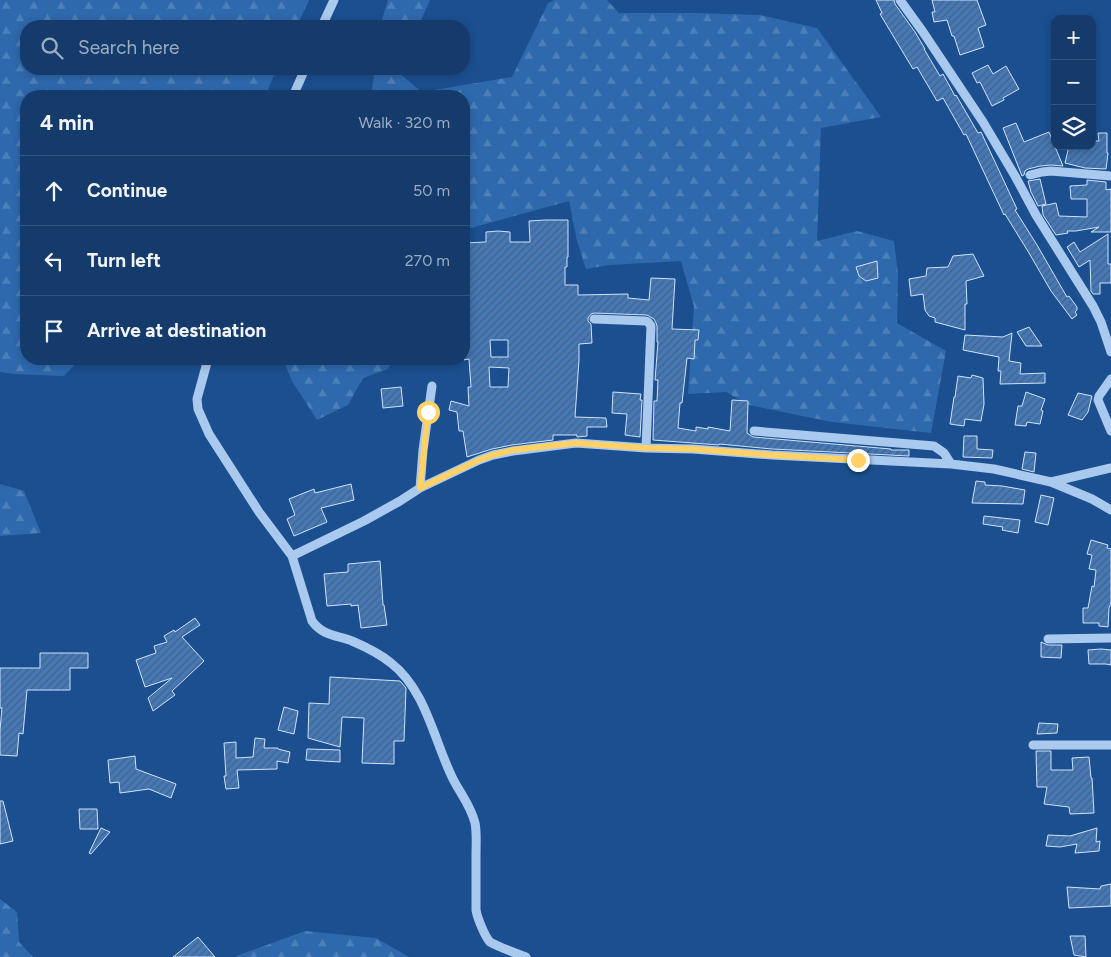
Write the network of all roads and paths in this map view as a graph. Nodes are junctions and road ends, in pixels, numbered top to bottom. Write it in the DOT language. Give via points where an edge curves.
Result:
graph roads {
  1 [pos="334,0"];
  2 [pos="900,0"];
  3 [pos="325,20"];
  4 [pos="302,75"];
  5 [pos="295,90"];
  6 [pos="1030,175"];
  7 [pos="1111,176"];
  8 [pos="594,319"];
  9 [pos="1111,352"];
  10 [pos="206,365"];
  11 [pos="1111,378"];
  12 [pos="432,386"];
  13 [pos="754,431"];
  14 [pos="1111,431"];
  15 [pos="646,448"];
  16 [pos="952,464"];
  17 [pos="1111,468"];
  18 [pos="1051,482"];
  19 [pos="420,488"];
  20 [pos="1111,510"];
  21 [pos="292,556"];
  22 [pos="1111,638"];
  23 [pos="1048,639"];
  24 [pos="1033,745"];
  25 [pos="1111,746"];
  26 [pos="526,957"];
  1 -- 3 [label="street"];
  2 -- 9 [label="street" via="983,122 1093,306"];
  4 -- 5 [label="street"];
  6 -- 7 [label="street" via="1050,171"];
  8 -- 15 [label="street" via="646,321 651,326"];
  10 -- 21 [label="street" via="197,398 198,409 209,434 258,512"];
  11 -- 14 [label="street" via="1098,400"];
  12 -- 19 [label="street"];
  13 -- 16 [label="street" via="934,446"];
  15 -- 16 [label="street"];
  15 -- 19 [label="street" via="576,443 513,450 479,460"];
  16 -- 18 [label="street" via="994,469"];
  17 -- 18 [label="street"];
  18 -- 20 [label="street" via="1092,498"];
  19 -- 21 [label="street" via="364,521"];
  21 -- 26 [label="street" via="316,627 381,655 411,684 475,823 476,910 486,937 490,942"];
  22 -- 23 [label="street"];
  24 -- 25 [label="street"];
}
